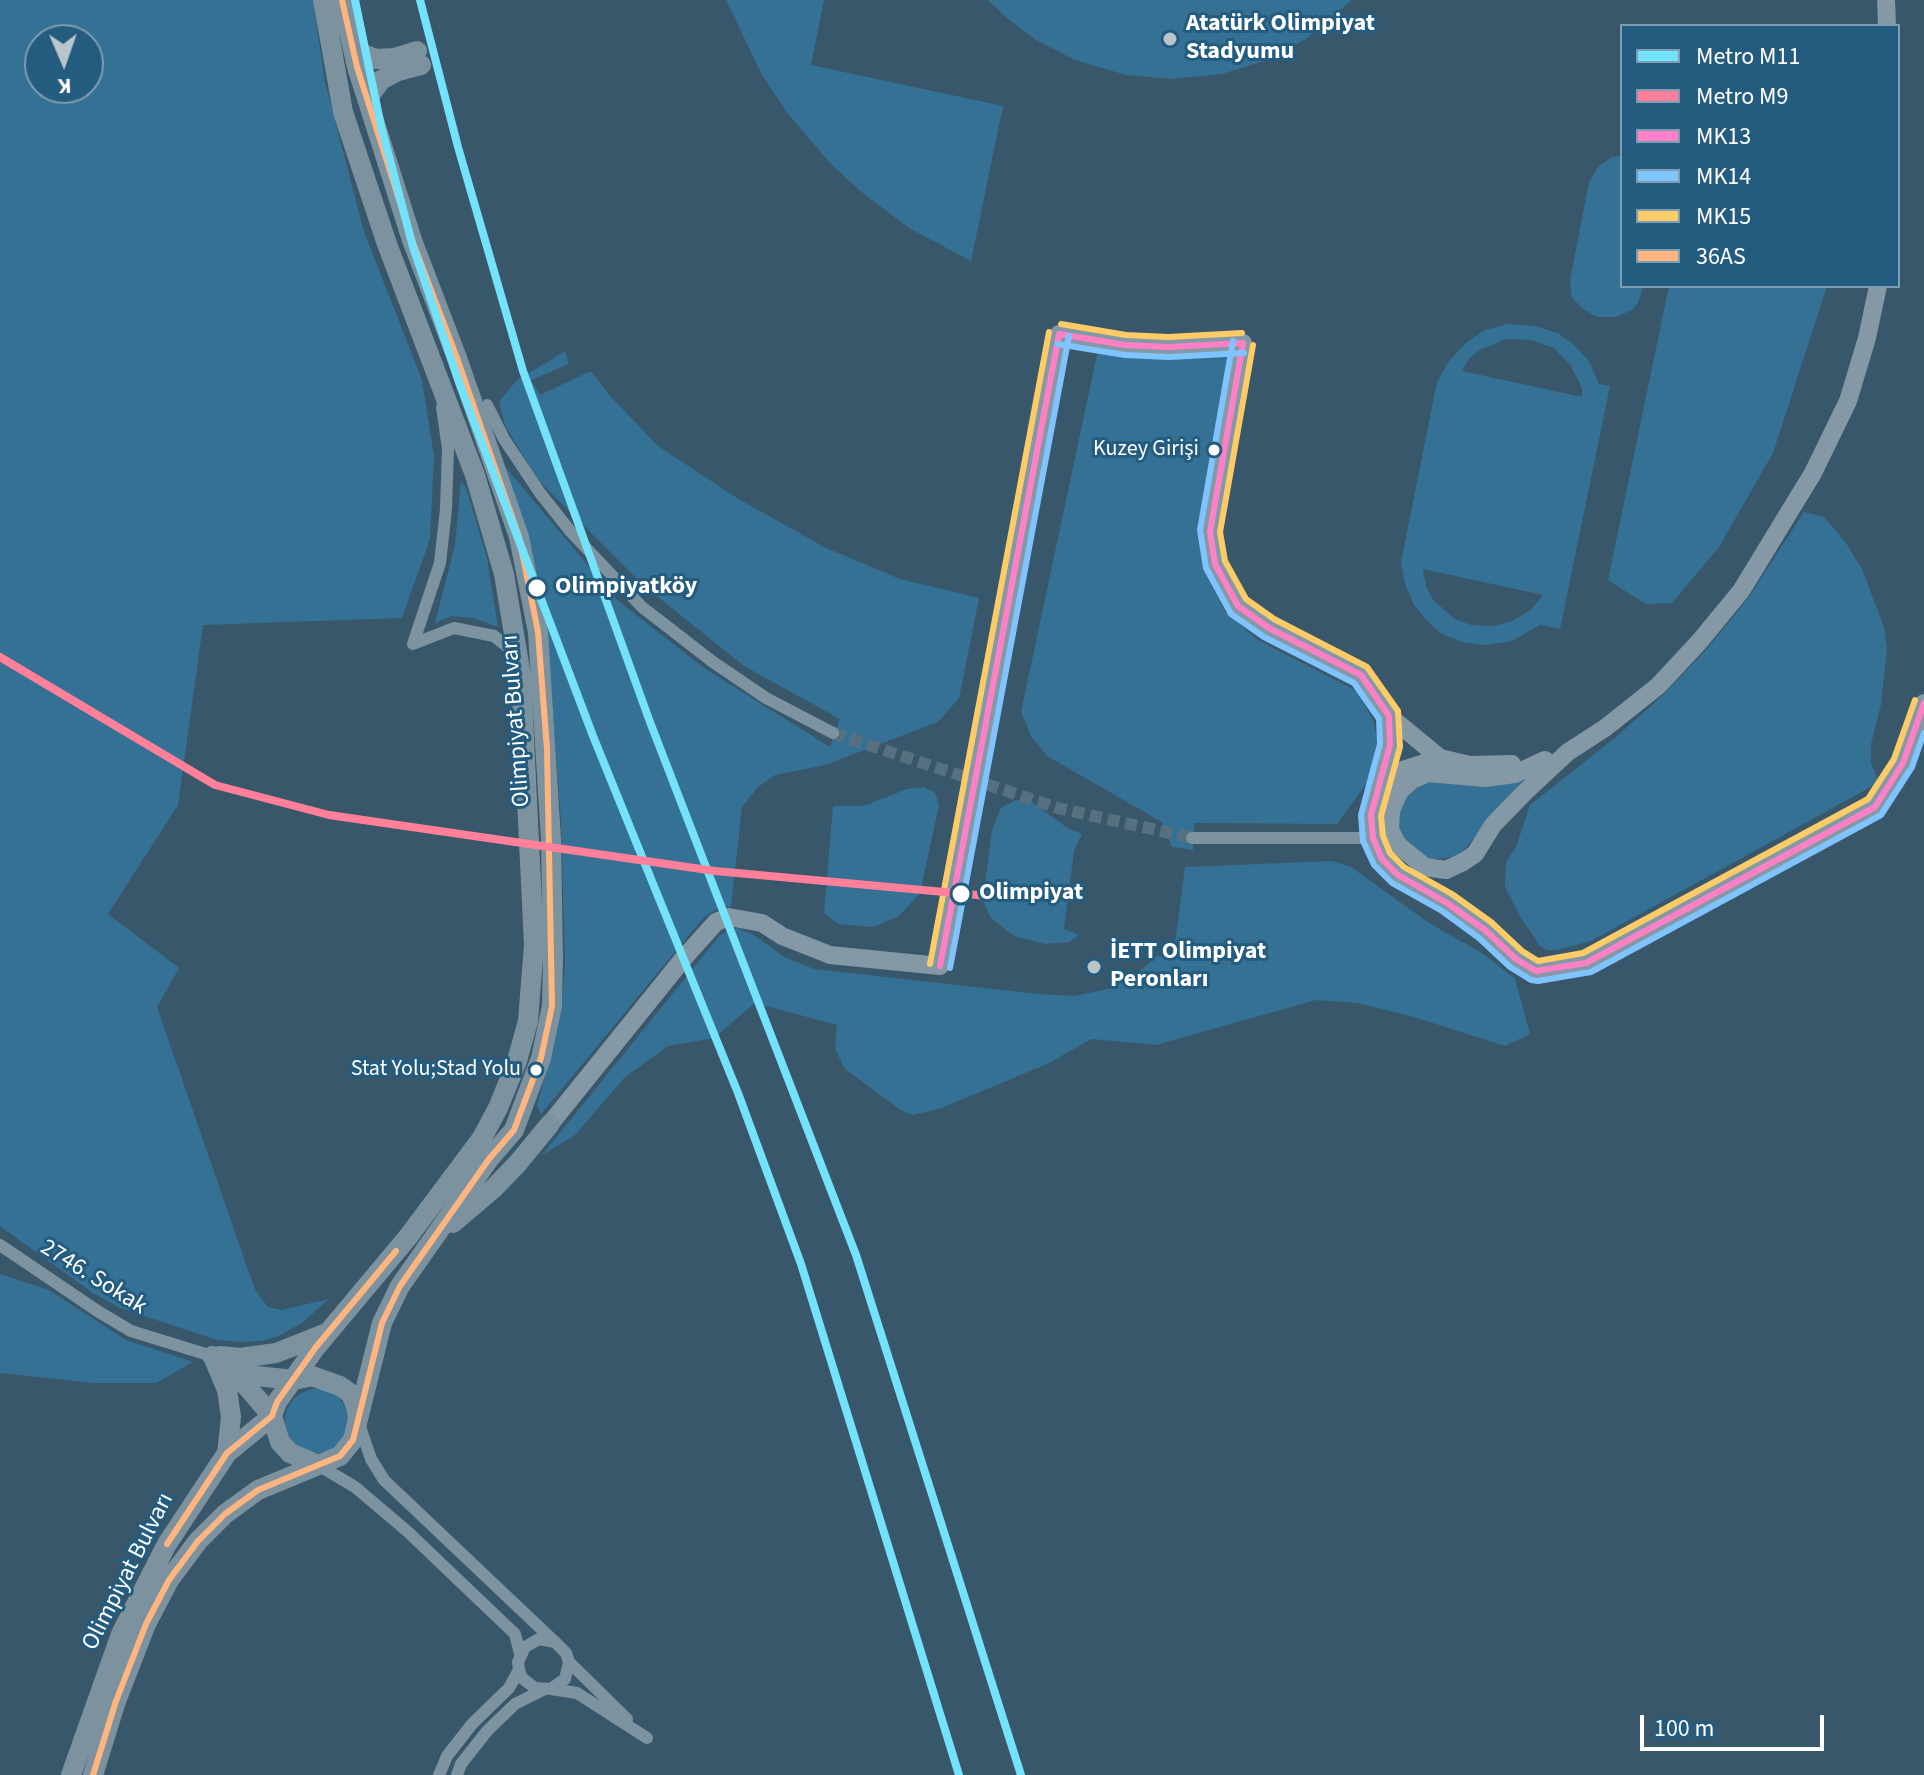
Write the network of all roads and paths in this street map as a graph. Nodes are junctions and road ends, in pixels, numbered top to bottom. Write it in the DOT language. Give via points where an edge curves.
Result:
graph roads {
  1 [pos="323,0"];
  2 [pos="342,0"];
  3 [pos="1886,0"];
  4 [pos="1887,24"];
  5 [pos="354,51"];
  6 [pos="367,99"];
  7 [pos="1878,288"];
  8 [pos="436,368"];
  9 [pos="487,405"];
  10 [pos="519,656"];
  11 [pos="1924,703"];
  12 [pos="1389,716"];
  13 [pos="833,733"];
  14 [pos="1568,752"];
  15 [pos="1440,758"];
  16 [pos="1545,760"];
  17 [pos="1382,783"];
  18 [pos="1192,838"];
  19 [pos="1373,838"];
  20 [pos="1446,870"];
  21 [pos="1436,897"];
  22 [pos="521,1111"];
  23 [pos="550,1124"];
  24 [pos="489,1159"];
  25 [pos="457,1174"];
  26 [pos="431,1241"];
  27 [pos="0,1245"];
  28 [pos="327,1333"];
  29 [pos="212,1356"];
  30 [pos="294,1380"];
  31 [pos="272,1416"];
  32 [pos="358,1419"];
  33 [pos="227,1453"];
  34 [pos="318,1465"];
  35 [pos="555,1642"];
  36 [pos="520,1654"];
  37 [pos="569,1662"];
  38 [pos="519,1670"];
  39 [pos="547,1689"];
  40 [pos="71,1775"];
  41 [pos="93,1775"];
  42 [pos="439,1775"];
  43 [pos="457,1775"];
  1 -- 8 [label="main road, Olimpiyat Bulvarı" via="343,112"];
  2 -- 5 [label="main road, Olimpiyat Bulvarı"];
  3 -- 4 [label="street"];
  5 -- 6 [label="main road, Olimpiyat Bulvarı"];
  5 -- 6 [label="main road" via="376,59 419,58 381,80"];
  6 -- 22 [label="main road, Olimpiyat Bulvarı" via="519,537 538,632 551,839 552,1006 541,1058"];
  7 -- 14 [label="street" via="1848,401 1813,473 1741,591 1658,686"];
  8 -- 10 [label="main road, Olimpiyat Bulvarı" via="504,574"];
  8 -- 10 [label="street" via="448,449 446,509 440,563 413,644 454,628 494,636"];
  9 -- 13 [label="street" via="540,493 642,607 766,698"];
  10 -- 25 [label="main road, Olimpiyat Bulvarı" via="534,945 528,1021 498,1108"];
  11 -- 21 [label="street" via="1903,763 1875,807 1586,963 1536,971"];
  12 -- 15 [label="street"];
  12 -- 17 [label="street" via="1390,745"];
  12 -- 23 [label="street" via="1361,675 1269,628 1238,606 1215,564 1210,532 1243,343 1125,345 1059,334 940,966 830,955 744,917 716,922"];
  14 -- 16 [label="street"];
  14 -- 20 [label="street" via="1493,825 1475,854"];
  15 -- 16 [label="street" via="1470,765"];
  15 -- 17 [label="street" via="1396,772"];
  16 -- 20 [label="street" via="1515,774 1485,778 1428,773 1399,792 1390,830 1398,845 1425,867"];
  17 -- 19 [label="street" via="1371,815"];
  18 -- 19 [label="street"];
  19 -- 21 [label="street" via="1382,859 1398,875"];
  20 -- 21 [label="street"];
  22 -- 23 [label="main road" via="525,1121"];
  22 -- 24 [label="main road, Olimpiyat Bulvarı" via="514,1130"];
  23 -- 24 [label="main road"];
  23 -- 26 [label="main road" via="493,1189"];
  24 -- 25 [label="main road"];
  24 -- 26 [label="main road, Olimpiyat Bulvarı"];
  25 -- 28 [label="main road, Olimpiyat Bulvarı"];
  26 -- 32 [label="main road, Olimpiyat Bulvarı" via="382,1323"];
  27 -- 29 [label="street, 2746. Sokak" via="131,1331"];
  28 -- 29 [label="main road" via="266,1355"];
  28 -- 30 [label="main road, Olimpiyat Bulvarı"];
  29 -- 30 [label="main road" via="247,1375"];
  29 -- 31 [label="main road"];
  29 -- 33 [label="main road" via="227,1390"];
  30 -- 31 [label="main road"];
  30 -- 32 [label="main road" via="312,1376 340,1386 351,1394"];
  31 -- 33 [label="main road, Olimpiyat Bulvarı"];
  31 -- 34 [label="main road" via="280,1442 290,1453"];
  32 -- 34 [label="main road" via="348,1449"];
  32 -- 35 [label="street" via="384,1480"];
  33 -- 40 [label="main road, Olimpiyat Bulvarı" via="167,1544 121,1634"];
  34 -- 36 [label="street" via="355,1487 407,1531 515,1634"];
  34 -- 41 [label="main road, Olimpiyat Bulvarı" via="258,1490 225,1514 169,1580 146,1624"];
  35 -- 36 [label="street" via="539,1639"];
  35 -- 37 [label="street"];
  36 -- 38 [label="street"];
  37 -- 39 [label="street" via="565,1679"];
  37 -- 39 [label="street" via="647,1738 577,1693"];
  38 -- 39 [label="street" via="527,1684"];
  38 -- 42 [label="street" via="447,1756"];
  39 -- 43 [label="street" via="515,1704 487,1731"];
}
